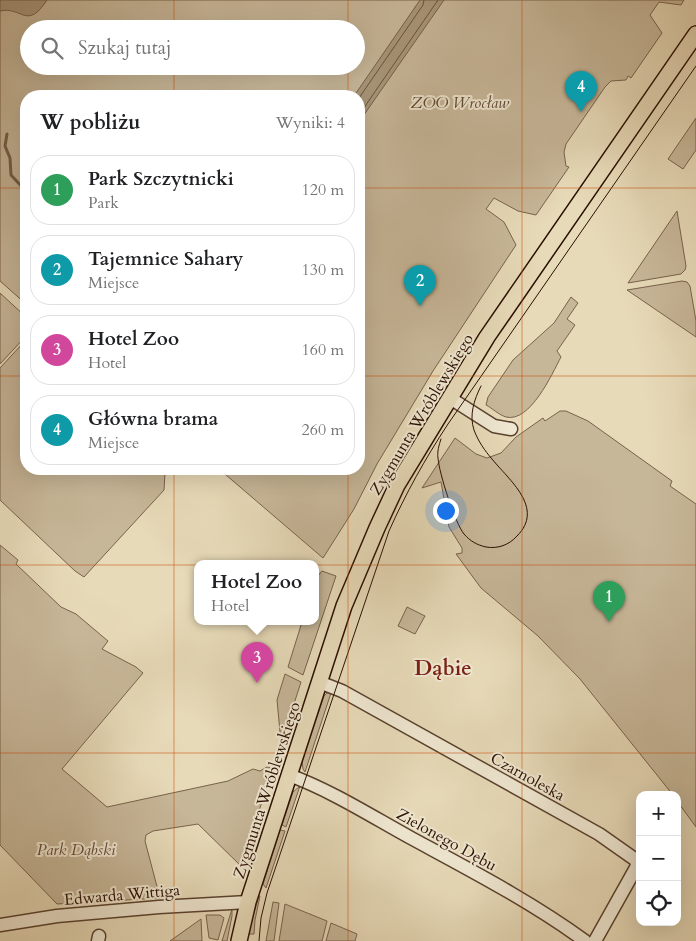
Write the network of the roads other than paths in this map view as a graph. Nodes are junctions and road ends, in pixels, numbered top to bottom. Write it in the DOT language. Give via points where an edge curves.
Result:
graph roads {
  1 [pos="696,34"];
  2 [pos="450,398"];
  3 [pos="511,428"];
  4 [pos="319,682"];
  5 [pos="289,775"];
  6 [pos="248,902"];
  7 [pos="0,925"];
  8 [pos="239,941"];
  9 [pos="585,941"];
  10 [pos="595,941"];
  1 -- 2 [label="main road, Zygmunta Wróblewskiego" via="487,337"];
  2 -- 3 [label="street" via="494,426"];
  2 -- 4 [label="main road, Zygmunta Wróblewskiego" via="414,454 383,514 344,606"];
  4 -- 5 [label="main road, Zygmunta Wróblewskiego"];
  4 -- 10 [label="street, Czarnoleska" via="342,691 599,834 636,860 637,866"];
  5 -- 6 [label="main road, Zygmunta Wróblewskiego"];
  5 -- 9 [label="street, Zielonego Dębu" via="319,787 478,874"];
  6 -- 7 [label="street, Edwarda Wittiga" via="57,916"];
  6 -- 8 [label="main road, Zygmunta Wróblewskiego"];
}
